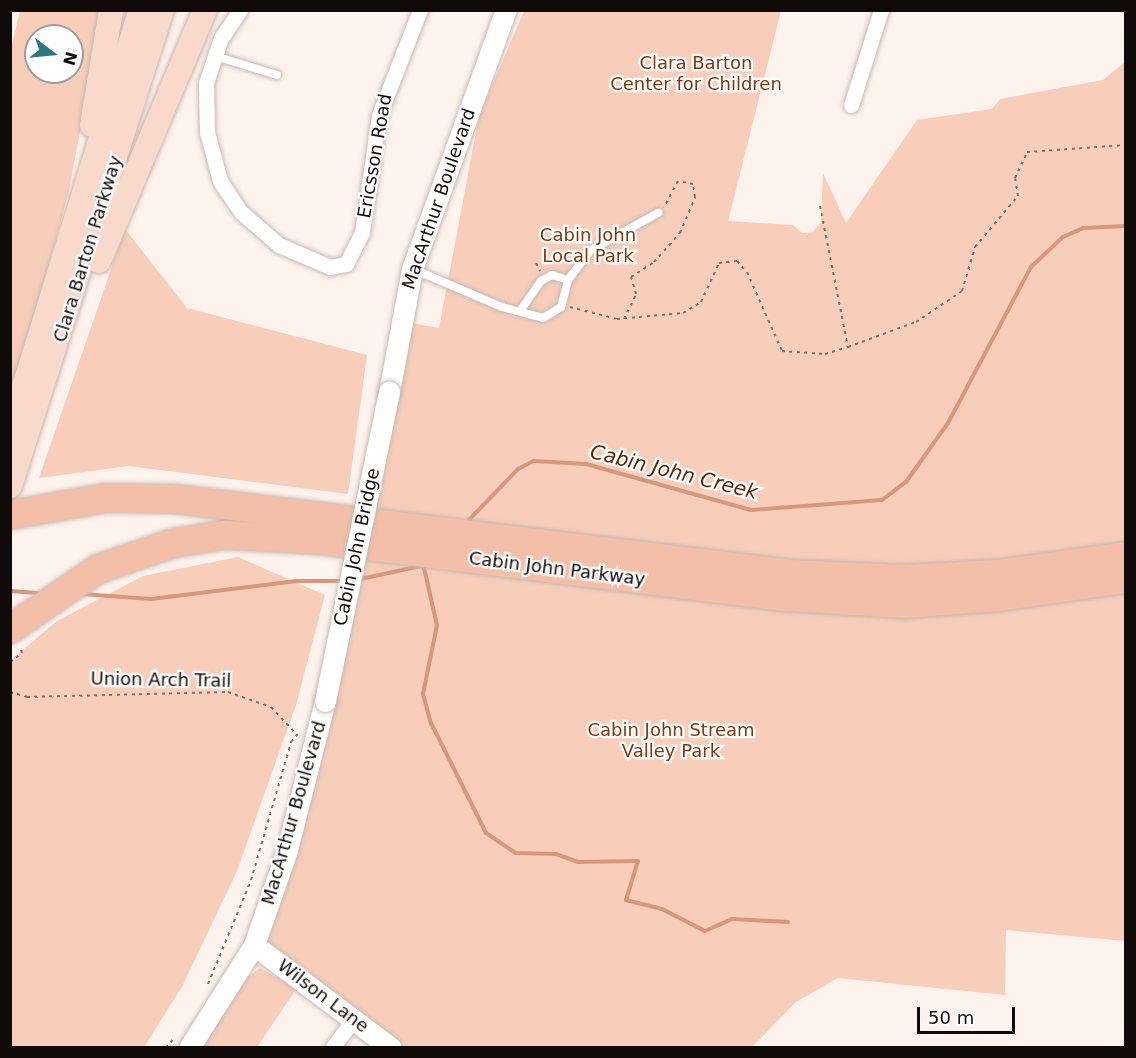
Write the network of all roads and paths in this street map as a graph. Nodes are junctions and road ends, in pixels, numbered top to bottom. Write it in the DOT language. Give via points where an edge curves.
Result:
graph roads {
  1 [pos="111,10"];
  2 [pos="141,10"];
  3 [pos="162,10"];
  4 [pos="205,10"];
  5 [pos="240,10"];
  6 [pos="420,10"];
  7 [pos="506,10"];
  8 [pos="881,10"];
  9 [pos="215,56"];
  10 [pos="277,75"];
  11 [pos="851,105"];
  12 [pos="1125,145"];
  13 [pos="820,207"];
  14 [pos="79,211"];
  15 [pos="658,213"];
  16 [pos="412,269"];
  17 [pos="568,280"];
  18 [pos="563,303"];
  19 [pos="520,311"];
  20 [pos="624,319"];
  21 [pos="58,347"];
  22 [pos="848,347"];
  23 [pos="389,392"];
  24 [pos="10,432"];
  25 [pos="10,486"];
  26 [pos="10,515"];
  27 [pos="321,528"];
  28 [pos="1125,556"];
  29 [pos="1125,579"];
  30 [pos="15,637"];
  31 [pos="10,662"];
  32 [pos="10,692"];
  33 [pos="326,701"];
  34 [pos="304,720"];
  35 [pos="297,735"];
  36 [pos="254,945"];
  37 [pos="204,993"];
  38 [pos="354,1019"];
  39 [pos="185,1039"];
  40 [pos="166,1047"];
  41 [pos="332,1047"];
  42 [pos="391,1047"];
  1 -- 14 [label="main road"];
  2 -- 14 [label="main road, Clara Barton Parkway"];
  3 -- 21 [label="main road, Clara Barton Parkway"];
  4 -- 21 [label="main road"];
  5 -- 9 [label="street, Ericsson Road"];
  6 -- 9 [label="street, Ericsson Road" via="392,72 379,115 355,251 346,264 330,267 279,244 241,212 220,181 207,132 206,83"];
  7 -- 16 [label="main road, MacArthur Boulevard"];
  8 -- 11 [label="street"];
  9 -- 10 [label="lane"];
  12 -- 22 [label="path" via="1027,152 1015,178 1018,196 975,248 962,291 916,322"];
  13 -- 22 [label="path"];
  14 -- 24 [label="main road, Clara Barton Parkway"];
  15 -- 17 [label="lane" via="591,250"];
  15 -- 20 [label="path" via="678,182 693,184 695,197 680,233 654,262 631,277 636,294"];
  16 -- 19 [label="lane"];
  16 -- 23 [label="main road, MacArthur Boulevard"];
  17 -- 18 [label="lane"];
  17 -- 19 [label="lane" via="552,275 540,281"];
  18 -- 19 [label="lane" via="543,318"];
  18 -- 20 [label="path"];
  20 -- 22 [label="path" via="683,313 701,302 719,263 737,261 747,272 782,351 792,356"];
  21 -- 25 [label="main road, Clara Barton Parkway"];
  23 -- 33 [label="main road, Cabin John Bridge, bridge"];
  26 -- 27 [label="highway, Cabin John Parkway" via="70,502 133,498"];
  27 -- 28 [label="highway, Cabin John Parkway" via="521,541 791,574 903,579 997,574"];
  27 -- 29 [label="highway, Cabin John Parkway" via="480,560 786,597 905,603 999,597"];
  27 -- 30 [label="highway, Cabin John Parkway" via="225,535 126,557 69,584"];
  30 -- 31 [label="path" via="22,653"];
  32 -- 35 [label="path, Union Arch Trail" via="27,697 228,692 271,707"];
  33 -- 36 [label="main road, MacArthur Boulevard" via="287,850"];
  34 -- 35 [label="path"];
  35 -- 37 [label="path" via="252,880"];
  36 -- 38 [label="main road, Wilson Lane"];
  36 -- 39 [label="main road, MacArthur Boulevard"];
  38 -- 41 [label="street"];
  38 -- 42 [label="main road, Wilson Lane"];
  39 -- 40 [label="path"];
}
